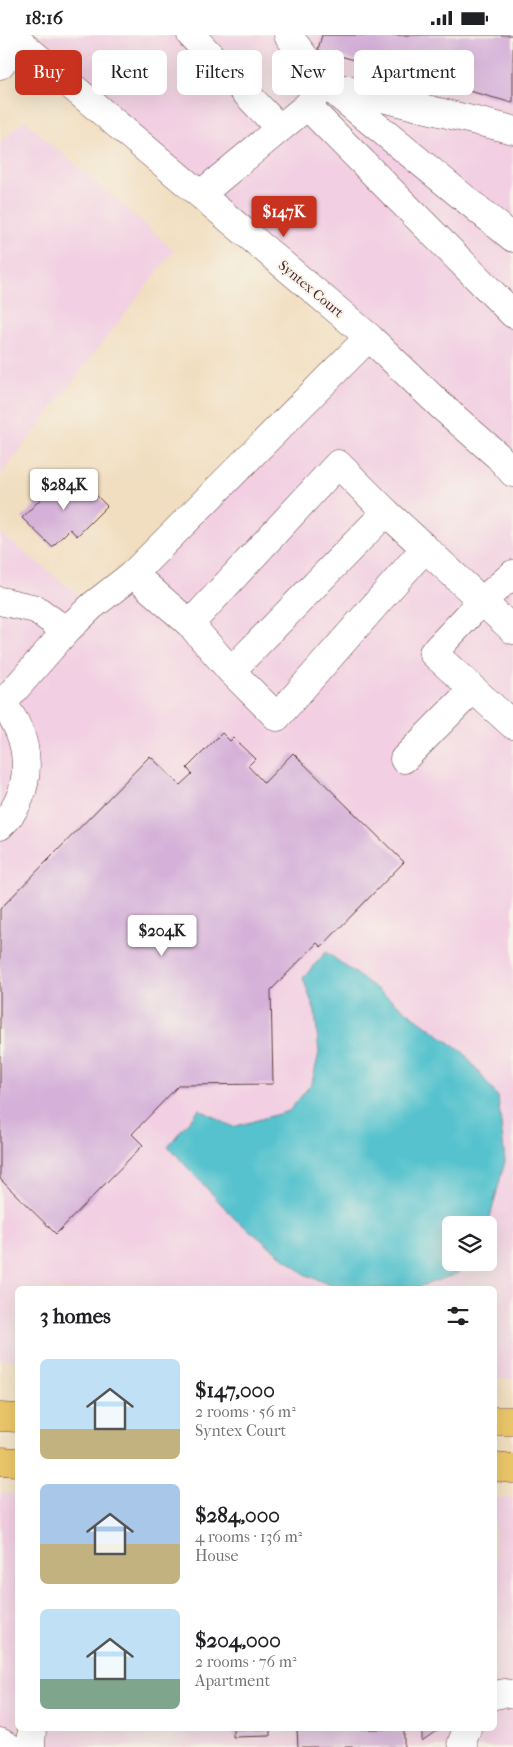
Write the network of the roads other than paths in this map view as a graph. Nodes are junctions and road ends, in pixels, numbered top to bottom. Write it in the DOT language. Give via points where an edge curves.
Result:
graph roads {
  1 [pos="191,35"];
  2 [pos="288,35"];
  3 [pos="15,39"];
  4 [pos="299,50"];
  5 [pos="0,65"];
  6 [pos="344,89"];
  7 [pos="316,95"];
  8 [pos="339,95"];
  9 [pos="306,106"];
  10 [pos="279,128"];
  11 [pos="513,130"];
  12 [pos="201,194"];
  13 [pos="512,236"];
  14 [pos="513,315"];
  15 [pos="369,337"];
  16 [pos="508,456"];
  17 [pos="386,512"];
  18 [pos="425,548"];
  19 [pos="133,574"];
  20 [pos="513,574"];
  21 [pos="0,601"];
  22 [pos="482,601"];
  23 [pos="190,624"];
  24 [pos="513,629"];
  25 [pos="66,631"];
  26 [pos="232,671"];
  27 [pos="473,689"];
  28 [pos="1,703"];
  29 [pos="513,725"];
  30 [pos="404,759"];
  31 [pos="0,826"];
  32 [pos="0,1417"];
  33 [pos="15,1418"];
  34 [pos="497,1421"];
  35 [pos="513,1421"];
  36 [pos="0,1461"];
  37 [pos="15,1462"];
  38 [pos="497,1467"];
  39 [pos="513,1469"];
  40 [pos="497,1695"];
  41 [pos="513,1695"];
  42 [pos="32,1731"];
  43 [pos="466,1731"];
  44 [pos="0,1742"];
  45 [pos="10,1747"];
  46 [pos="31,1747"];
  47 [pos="464,1747"];
  1 -- 10 [label="street"];
  2 -- 4 [label="street"];
  3 -- 5 [label="street"];
  3 -- 12 [label="street, Syntex Court"];
  6 -- 11 [label="street"];
  7 -- 9 [label="street"];
  8 -- 13 [label="street"];
  9 -- 10 [label="street"];
  9 -- 14 [label="street"];
  10 -- 12 [label="street"];
  12 -- 15 [label="street, Syntex Court"];
  15 -- 16 [label="street, Syntex Court" via="440,405"];
  15 -- 19 [label="street"];
  17 -- 18 [label="street"];
  17 -- 23 [label="street" via="338,464"];
  17 -- 26 [label="street"];
  18 -- 22 [label="street"];
  18 -- 26 [label="street" via="277,717"];
  19 -- 23 [label="street"];
  19 -- 25 [label="street"];
  20 -- 22 [label="street"];
  21 -- 25 [label="street" via="36,609"];
  22 -- 24 [label="street"];
  22 -- 27 [label="street" via="433,653"];
  23 -- 26 [label="street"];
  25 -- 28 [label="street"];
  27 -- 29 [label="street"];
  27 -- 30 [label="street"];
  28 -- 31 [label="street" via="17,725 26,751 26,777 17,803"];
  32 -- 33 [label="main road"];
  34 -- 35 [label="main road"];
  36 -- 37 [label="main road"];
  38 -- 39 [label="main road"];
  40 -- 41 [label="street"];
  42 -- 46 [label="street"];
  43 -- 47 [label="street" via="462,1742"];
  44 -- 45 [label="street"];
}
